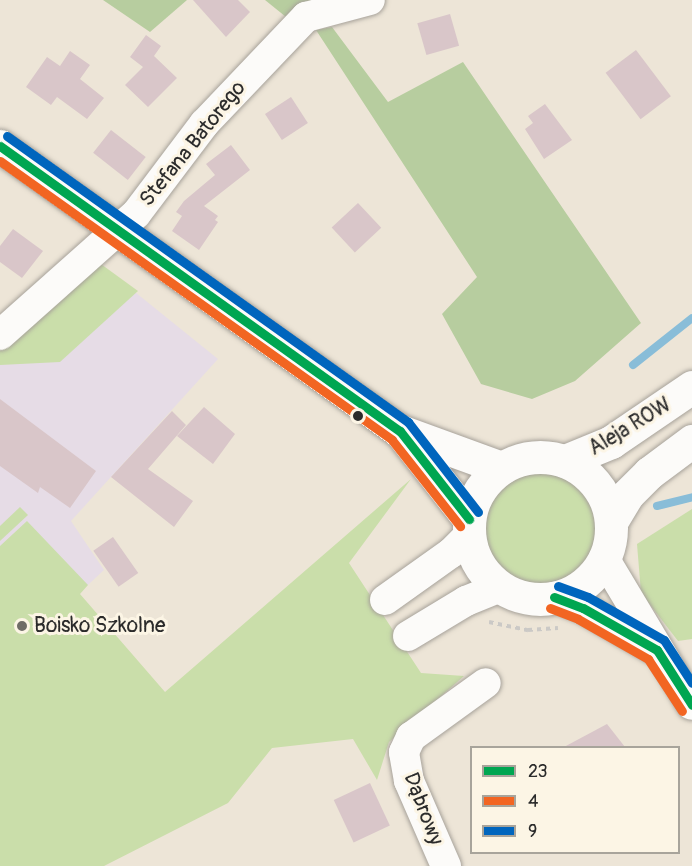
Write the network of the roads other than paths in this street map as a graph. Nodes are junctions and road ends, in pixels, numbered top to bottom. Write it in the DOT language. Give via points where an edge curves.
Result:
graph roads {
  1 [pos="370,0"];
  2 [pos="0,146"];
  3 [pos="118,229"];
  4 [pos="0,335"];
  5 [pos="692,387"];
  6 [pos="400,431"];
  7 [pos="692,441"];
  8 [pos="565,461"];
  9 [pos="501,468"];
  10 [pos="611,522"];
  11 [pos="469,527"];
  12 [pos="604,558"];
  13 [pos="500,586"];
  14 [pos="554,597"];
  15 [pos="385,600"];
  16 [pos="408,636"];
  17 [pos="657,650"];
  18 [pos="486,682"];
  19 [pos="692,705"];
  20 [pos="446,866"];
  1 -- 3 [label="street, Stefana Batorego" via="306,17 204,124 136,214"];
  2 -- 3 [label="main road"];
  3 -- 4 [label="street, Stefana Batorego"];
  3 -- 6 [label="main road"];
  5 -- 8 [label="main road, Aleja ROW" via="611,442"];
  6 -- 9 [label="main road"];
  6 -- 11 [label="main road"];
  7 -- 10 [label="main road, Aleja ROW" via="649,472 627,495"];
  8 -- 9 [label="main road" via="532,457"];
  8 -- 10 [label="main road" via="597,485"];
  9 -- 11 [label="main road" via="480,491"];
  10 -- 12 [label="main road"];
  11 -- 13 [label="main road" via="474,555"];
  11 -- 15 [label="street" via="451,553"];
  12 -- 14 [label="main road" via="592,576 575,590"];
  12 -- 17 [label="street"];
  13 -- 14 [label="main road" via="535,599"];
  13 -- 16 [label="street"];
  14 -- 17 [label="street" via="583,608"];
  17 -- 19 [label="street"];
  18 -- 20 [label="street, Dąbrowy" via="411,738 404,752 409,781"];
}
